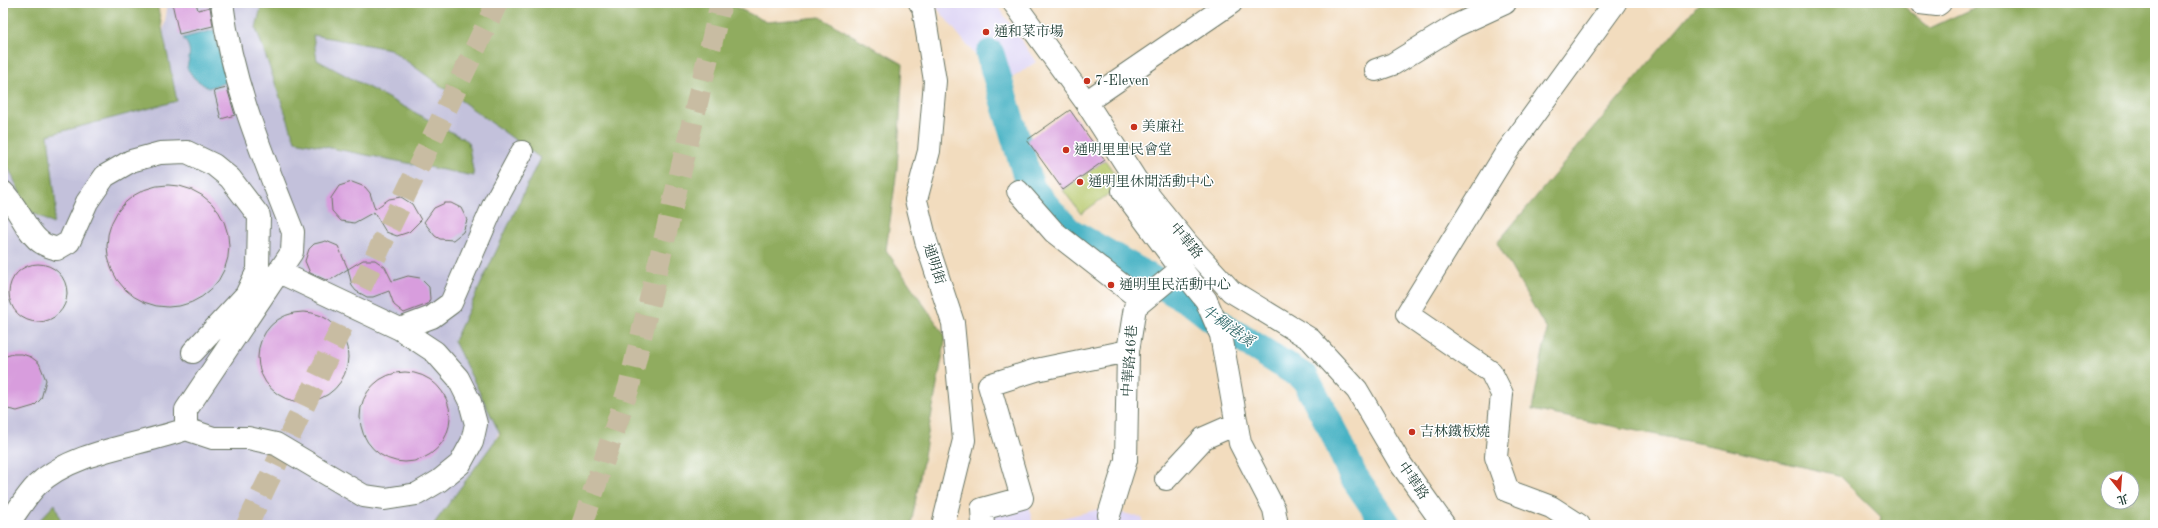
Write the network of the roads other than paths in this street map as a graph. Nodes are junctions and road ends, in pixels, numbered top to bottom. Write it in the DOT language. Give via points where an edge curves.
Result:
graph roads {
  1 [pos="222,3"];
  2 [pos="920,3"];
  3 [pos="1014,3"];
  4 [pos="1231,3"];
  5 [pos="1505,3"];
  6 [pos="1615,3"];
  7 [pos="1920,3"];
  8 [pos="1940,3"];
  9 [pos="1376,70"];
  10 [pos="1086,102"];
  11 [pos="522,152"];
  12 [pos="1136,180"];
  13 [pos="1018,191"];
  14 [pos="3,192"];
  15 [pos="279,272"];
  16 [pos="1178,272"];
  17 [pos="1144,298"];
  18 [pos="251,301"];
  19 [pos="400,328"];
  20 [pos="1128,351"];
  21 [pos="193,352"];
  22 [pos="1236,424"];
  23 [pos="186,429"];
  24 [pos="1166,479"];
  25 [pos="1109,515"];
  26 [pos="8,525"];
  27 [pos="943,525"];
  28 [pos="983,525"];
  29 [pos="1277,525"];
  30 [pos="1444,525"];
  31 [pos="1579,525"];
  1 -- 15 [label="street" via="226,34 240,93 293,232 292,252"];
  2 -- 27 [label="street, 通明街" via="923,7 935,81 929,150 916,200 926,241 953,323 964,440"];
  3 -- 10 [label="street, 中華路"];
  4 -- 10 [label="street"];
  5 -- 9 [label="street" via="1455,26 1393,64"];
  6 -- 31 [label="street" via="1506,153 1407,314 1491,372 1502,394 1496,457 1508,491 1551,507"];
  7 -- 8 [label="street" via="1937,6"];
  10 -- 12 [label="street, 中華路"];
  11 -- 19 [label="street" via="494,204 451,303 432,317"];
  12 -- 16 [label="street" via="1123,191"];
  12 -- 30 [label="street, 中華路" via="1187,243 1231,291 1310,339 1357,390 1400,463"];
  13 -- 17 [label="street" via="1054,232"];
  14 -- 18 [label="street" via="13,202 32,234 42,243 57,249 69,242 86,202 105,176 131,161 160,153 187,152 214,165 230,178 259,216 258,270"];
  15 -- 18 [label="street"];
  15 -- 19 [label="street"];
  16 -- 17 [label="street, 中華路46巷"];
  16 -- 22 [label="street" via="1206,300 1221,335"];
  17 -- 20 [label="street, 中華路46巷" via="1135,307"];
  18 -- 21 [label="street"];
  18 -- 23 [label="street" via="186,410"];
  19 -- 23 [label="street" via="435,352 458,378 470,402 476,424 472,442 460,464 439,482 417,494 385,498 364,496 276,444 248,438 213,438"];
  20 -- 25 [label="street, 中華路46巷" via="1126,460"];
  20 -- 28 [label="street" via="1036,370 989,385 1022,498 982,509"];
  22 -- 24 [label="street" via="1204,438"];
  22 -- 29 [label="street" via="1240,443 1274,509"];
  23 -- 26 [label="street" via="111,449 64,467 37,486"];
}
